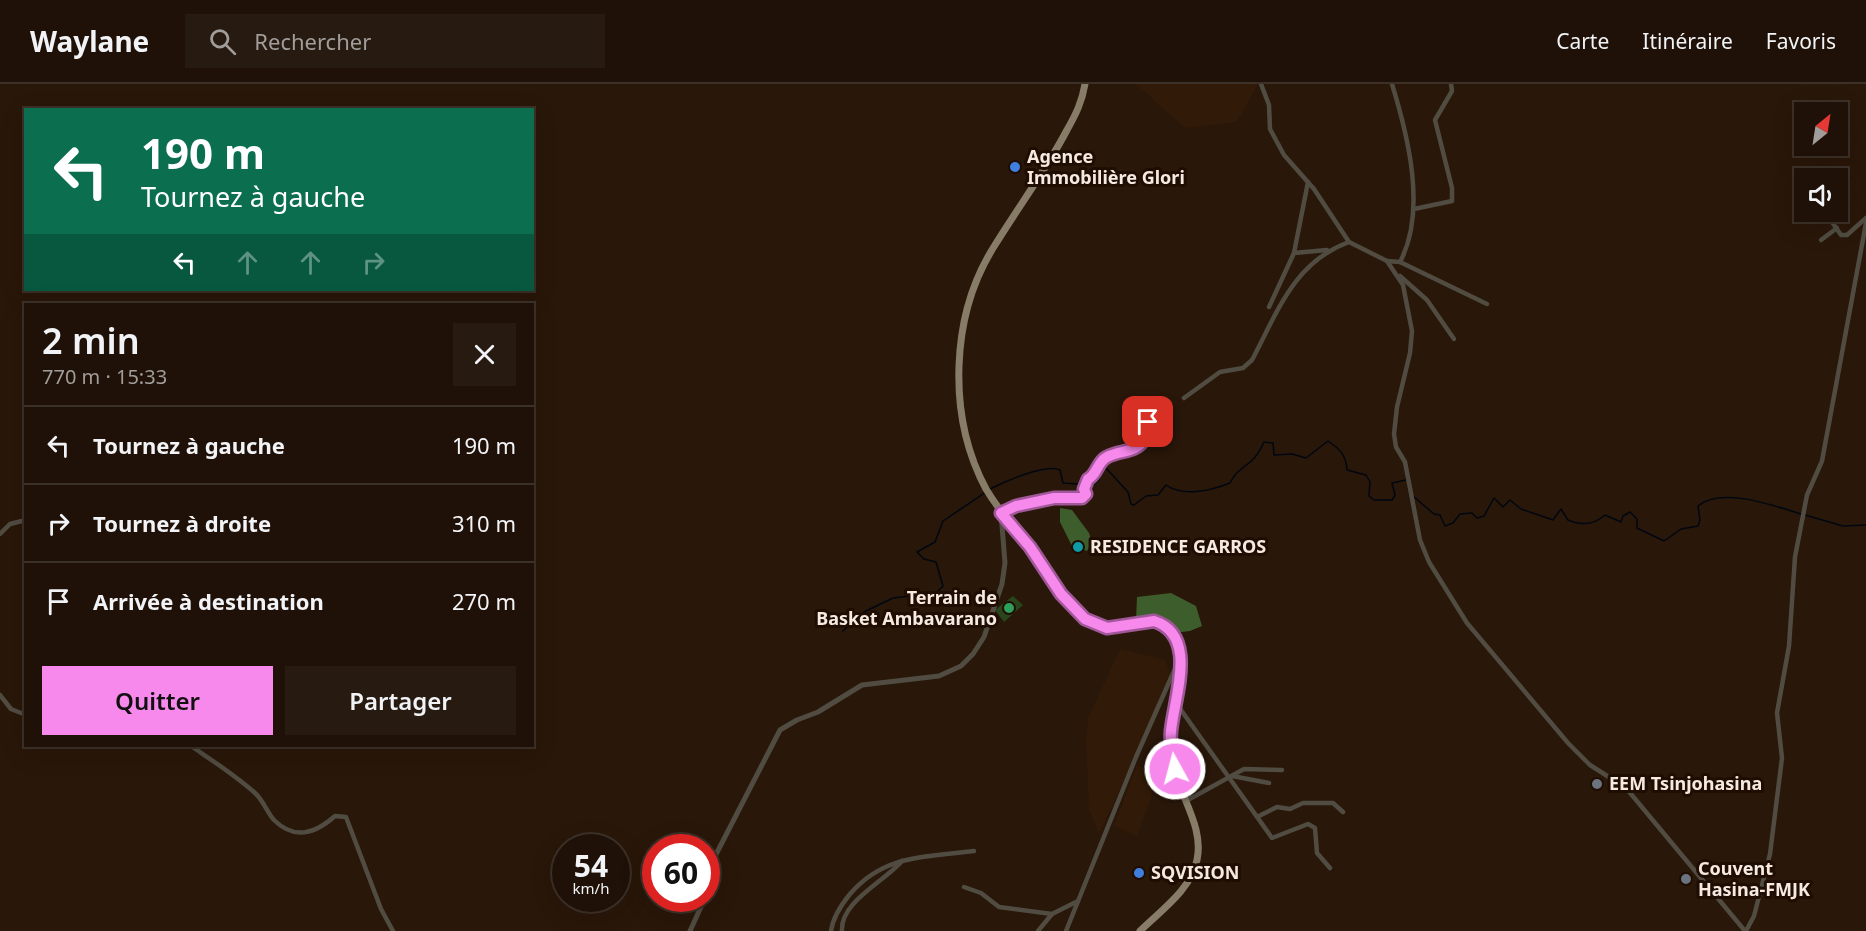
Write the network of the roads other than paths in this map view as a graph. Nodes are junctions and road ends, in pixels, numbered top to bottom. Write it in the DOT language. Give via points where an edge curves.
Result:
graph roads {
  1 [pos="1085,84"];
  2 [pos="1261,84"];
  3 [pos="1392,84"];
  4 [pos="1451,84"];
  5 [pos="1308,182"];
  6 [pos="1414,209"];
  7 [pos="1866,218"];
  8 [pos="1832,222"];
  9 [pos="1866,223"];
  10 [pos="1837,228"];
  11 [pos="1821,240"];
  12 [pos="1349,242"];
  13 [pos="1328,250"];
  14 [pos="1294,253"];
  15 [pos="1387,261"];
  16 [pos="1400,262"];
  17 [pos="1398,274"];
  18 [pos="1488,304"];
  19 [pos="1269,307"];
  20 [pos="1454,339"];
  21 [pos="1184,398"];
  22 [pos="1148,422"];
  23 [pos="1001,513"];
  24 [pos="24,520"];
  25 [pos="0,534"];
  26 [pos="1181,657"];
  27 [pos="0,695"];
  28 [pos="1176,703"];
  29 [pos="24,714"];
  30 [pos="192,747"];
  31 [pos="1282,770"];
  32 [pos="1230,776"];
  33 [pos="1269,783"];
  34 [pos="1186,801"];
  35 [pos="1343,812"];
  36 [pos="1259,816"];
  37 [pos="720,847"];
  38 [pos="974,851"];
  39 [pos="902,860"];
  40 [pos="1330,868"];
  41 [pos="964,887"];
  42 [pos="1078,901"];
  43 [pos="699,912"];
  44 [pos="1052,914"];
  45 [pos="393,931"];
  46 [pos="690,931"];
  47 [pos="831,931"];
  48 [pos="842,931"];
  49 [pos="1038,931"];
  50 [pos="1066,931"];
  51 [pos="1140,931"];
  52 [pos="1746,931"];
  1 -- 23 [label="main road" via="1082,104 1056,154 993,247 963,328 960,403 985,487"];
  2 -- 5 [label="street" via="1274,139"];
  3 -- 6 [label="street" via="1409,154"];
  4 -- 6 [label="street" via="1452,91 1435,120 1452,201"];
  5 -- 12 [label="street"];
  5 -- 14 [label="street"];
  6 -- 16 [label="street" via="1410,240"];
  7 -- 10 [label="street" via="1847,236"];
  8 -- 10 [label="street"];
  9 -- 52 [label="street" via="1822,461 1807,495 1795,557 1788,654 1777,713 1782,758 1770,855 1754,916"];
  10 -- 11 [label="street"];
  12 -- 13 [label="street"];
  12 -- 15 [label="street"];
  13 -- 14 [label="street"];
  13 -- 21 [label="street" via="1295,280 1252,360 1243,368 1220,372"];
  14 -- 19 [label="street"];
  15 -- 16 [label="street"];
  15 -- 17 [label="street"];
  16 -- 18 [label="street"];
  17 -- 20 [label="street" via="1427,300"];
  17 -- 52 [label="street" via="1407,298 1412,331 1394,434 1396,447 1406,462 1420,540 1429,562 1467,622 1568,743 1590,765 1626,788"];
  22 -- 23 [label="street" via="1142,429 1145,438 1141,445 1102,461 1088,479 1082,498 1054,498"];
  23 -- 26 [label="main road" via="1077,613 1096,626 1107,628 1140,621 1161,623 1176,637"];
  23 -- 37 [label="street" via="1005,562 1002,584 984,636 973,654 961,666 939,676 862,685 780,730"];
  24 -- 25 [label="street" via="10,524"];
  26 -- 28 [label="main road"];
  26 -- 42 [label="street"];
  27 -- 29 [label="street" via="11,709"];
  28 -- 32 [label="street"];
  28 -- 34 [label="main road" via="1172,756"];
  30 -- 45 [label="street" via="258,795 285,828 312,833 335,816 346,818"];
  31 -- 32 [label="street" via="1244,770"];
  32 -- 33 [label="street"];
  32 -- 34 [label="street"];
  32 -- 36 [label="street"];
  34 -- 51 [label="main road" via="1198,837 1197,862 1181,891"];
  35 -- 36 [label="street" via="1332,803 1303,803 1290,809 1277,807"];
  36 -- 40 [label="street" via="1272,838 1308,824 1315,828 1317,853"];
  38 -- 39 [label="street"];
  39 -- 47 [label="street" via="872,872 860,882 837,912"];
  39 -- 48 [label="street" via="849,909 841,920"];
  41 -- 44 [label="street" via="981,893 999,907"];
  42 -- 44 [label="street"];
  42 -- 50 [label="street"];
  43 -- 46 [label="street"];
  44 -- 49 [label="street"];
}
